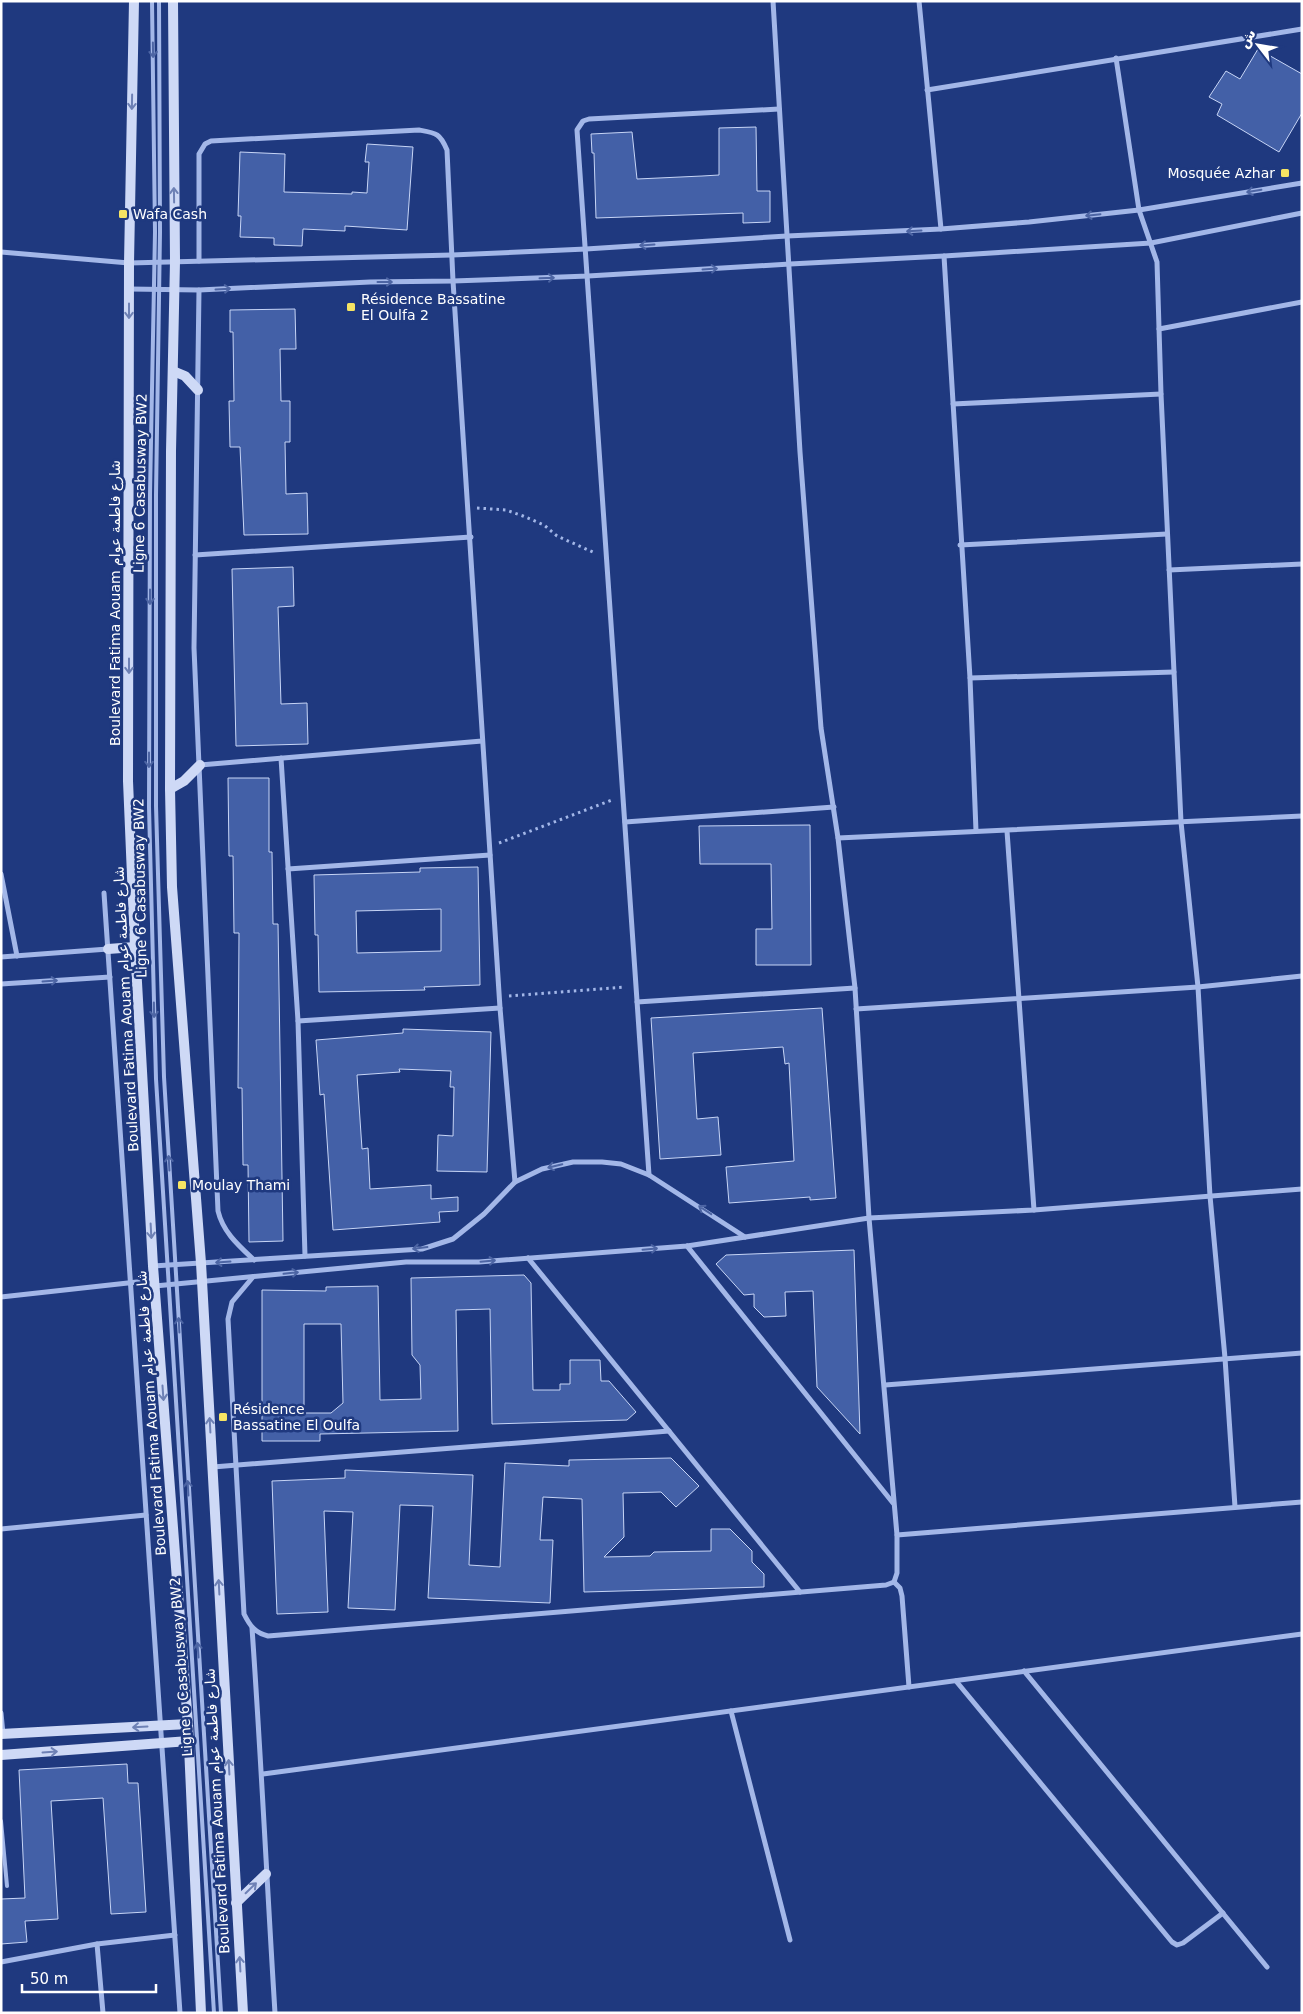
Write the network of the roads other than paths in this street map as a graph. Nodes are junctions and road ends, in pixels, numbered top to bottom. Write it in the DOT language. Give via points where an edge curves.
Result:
graph roads {
  1 [pos="134,1"];
  2 [pos="152,1"];
  3 [pos="159,1"];
  4 [pos="173,1"];
  5 [pos="773,1"];
  6 [pos="920,1"];
  7 [pos="1302,29"];
  8 [pos="1116,58"];
  9 [pos="927,90"];
  10 [pos="779,109"];
  11 [pos="1302,183"];
  12 [pos="1140,210"];
  13 [pos="1302,213"];
  14 [pos="942,229"];
  15 [pos="788,236"];
  16 [pos="1151,242"];
  17 [pos="586,249"];
  18 [pos="1,252"];
  19 [pos="452,254"];
  20 [pos="944,256"];
  21 [pos="175,261"];
  22 [pos="199,261"];
  23 [pos="157,262"];
  24 [pos="129,263"];
  25 [pos="790,264"];
  26 [pos="588,276"];
  27 [pos="453,281"];
  28 [pos="129,289"];
  29 [pos="157,289"];
  30 [pos="174,289"];
  31 [pos="199,290"];
  32 [pos="1302,302"];
  33 [pos="1159,329"];
  34 [pos="173,371"];
  35 [pos="198,390"];
  36 [pos="1161,394"];
  37 [pos="953,404"];
  38 [pos="1167,534"];
  39 [pos="471,537"];
  40 [pos="960,545"];
  41 [pos="195,555"];
  42 [pos="1302,564"];
  43 [pos="1169,570"];
  44 [pos="1174,672"];
  45 [pos="970,678"];
  46 [pos="482,741"];
  47 [pos="280,758"];
  48 [pos="200,765"];
  49 [pos="170,789"];
  50 [pos="834,807"];
  51 [pos="1302,816"];
  52 [pos="625,822"];
  53 [pos="1181,822"];
  54 [pos="976,831"];
  55 [pos="1008,831"];
  56 [pos="838,838"];
  57 [pos="490,855"];
  58 [pos="288,870"];
  59 [pos="1,874"];
  60 [pos="104,893"];
  61 [pos="135,947"];
  62 [pos="108,949"];
  63 [pos="17,956"];
  64 [pos="1,957"];
  65 [pos="1302,976"];
  66 [pos="110,977"];
  67 [pos="1,984"];
  68 [pos="1198,987"];
  69 [pos="855,988"];
  70 [pos="1018,998"];
  71 [pos="637,1002"];
  72 [pos="500,1008"];
  73 [pos="856,1008"];
  74 [pos="298,1021"];
  75 [pos="649,1175"];
  76 [pos="515,1182"];
  77 [pos="1302,1189"];
  78 [pos="1210,1196"];
  79 [pos="1034,1210"];
  80 [pos="870,1218"];
  81 [pos="746,1237"];
  82 [pos="687,1246"];
  83 [pos="305,1256"];
  84 [pos="528,1258"];
  85 [pos="254,1260"];
  86 [pos="201,1263"];
  87 [pos="167,1265"];
  88 [pos="175,1265"];
  89 [pos="153,1266"];
  90 [pos="254,1277"];
  91 [pos="131,1282"];
  92 [pos="202,1282"];
  93 [pos="155,1283"];
  94 [pos="176,1284"];
  95 [pos="168,1285"];
  96 [pos="1,1297"];
  97 [pos="1302,1353"];
  98 [pos="1225,1358"];
  99 [pos="886,1386"];
  100 [pos="669,1432"];
  101 [pos="237,1466"];
  102 [pos="212,1467"];
  103 [pos="1302,1502"];
  104 [pos="894,1503"];
  105 [pos="1235,1507"];
  106 [pos="146,1516"];
  107 [pos="1,1529"];
  108 [pos="897,1535"];
  109 [pos="894,1582"];
  110 [pos="800,1592"];
  111 [pos="252,1628"];
  112 [pos="1302,1634"];
  113 [pos="1024,1671"];
  114 [pos="956,1680"];
  115 [pos="910,1687"];
  116 [pos="731,1711"];
  117 [pos="1,1714"];
  118 [pos="188,1724"];
  119 [pos="161,1726"];
  120 [pos="2,1734"];
  121 [pos="188,1741"];
  122 [pos="162,1744"];
  123 [pos="1,1755"];
  124 [pos="263,1774"];
  125 [pos="1,1821"];
  126 [pos="266,1874"];
  127 [pos="7,1886"];
  128 [pos="236,1903"];
  129 [pos="1223,1914"];
  130 [pos="175,1935"];
  131 [pos="790,1940"];
  132 [pos="97,1944"];
  133 [pos="1,1962"];
  134 [pos="1267,1967"];
  135 [pos="103,2013"];
  136 [pos="180,2013"];
  137 [pos="201,2013"];
  138 [pos="214,2013"];
  139 [pos="221,2013"];
  140 [pos="243,2013"];
  141 [pos="275,2013"];
  1 -- 24 [label="main road, Boulevard Fatima Aouam شارع فاطمة عوام, one-way"];
  2 -- 23 [label="lane, Ligne 6 Casabusway BW2, one-way"];
  3 -- 23 [label="lane, Ligne 6 Casabusway BW2"];
  21 -- 4 [label="main road, one-way"];
  5 -- 10 [label="street"];
  6 -- 9 [label="street"];
  7 -- 8 [label="street"];
  8 -- 9 [label="street"];
  8 -- 12 [label="street"];
  9 -- 14 [label="street"];
  10 -- 15 [label="street"];
  10 -- 17 [label="street" via="583,121 577,130"];
  11 -- 12 [label="street, one-way"];
  12 -- 14 [label="street, one-way"];
  12 -- 16 [label="street"];
  13 -- 16 [label="street"];
  14 -- 15 [label="street, one-way"];
  15 -- 17 [label="street, one-way"];
  15 -- 25 [label="street"];
  16 -- 20 [label="street"];
  16 -- 33 [label="street" via="1157,262"];
  17 -- 19 [label="street"];
  17 -- 26 [label="street"];
  18 -- 24 [label="street"];
  19 -- 22 [label="street"];
  19 -- 22 [label="street" via="447,150 442,138 419,130 216,140 205,144 199,154"];
  19 -- 27 [label="street"];
  20 -- 25 [label="street"];
  20 -- 37 [label="street"];
  21 -- 22 [label="street"];
  21 -- 23 [label="street"];
  21 -- 30 [label="main road, Boulevard Fatima Aouam شارع فاطمة عوام"];
  23 -- 24 [label="street"];
  23 -- 29 [label="lane, Ligne 6 Casabusway BW2"];
  24 -- 28 [label="main road, Boulevard Fatima Aouam شارع فاطمة عوام"];
  26 -- 25 [label="street, one-way"];
  25 -- 50 [label="street" via="800,452 821,728"];
  27 -- 26 [label="street, one-way"];
  26 -- 52 [label="street"];
  31 -- 27 [label="street, one-way"];
  27 -- 39 [label="street"];
  28 -- 29 [label="street"];
  28 -- 61 [label="main road, Boulevard Fatima Aouam شارع فاطمة عوام, one-way" via="128,781"];
  29 -- 30 [label="street"];
  29 -- 87 [label="lane, Ligne 6 Casabusway BW2, one-way" via="150,503 149,807 156,1079"];
  88 -- 29 [label="lane, Ligne 6 Casabusway BW2, one-way" via="164,1077 156,806"];
  30 -- 31 [label="street"];
  30 -- 34 [label="main road, Boulevard Fatima Aouam شارع فاطمة عوام"];
  31 -- 35 [label="street"];
  32 -- 33 [label="street"];
  33 -- 36 [label="street"];
  34 -- 35 [label="main road" via="185,376"];
  34 -- 49 [label="main road, Boulevard Fatima Aouam شارع فاطمة عوام"];
  35 -- 41 [label="street"];
  36 -- 37 [label="street"];
  36 -- 38 [label="street"];
  37 -- 40 [label="street"];
  38 -- 40 [label="street"];
  38 -- 43 [label="street"];
  39 -- 41 [label="street"];
  39 -- 46 [label="street"];
  40 -- 45 [label="street"];
  41 -- 48 [label="street" via="194,648"];
  42 -- 43 [label="street"];
  43 -- 44 [label="street"];
  44 -- 45 [label="street"];
  44 -- 53 [label="street"];
  45 -- 54 [label="street"];
  46 -- 47 [label="street"];
  46 -- 57 [label="street"];
  47 -- 48 [label="street"];
  47 -- 58 [label="street"];
  48 -- 49 [label="main road"];
  48 -- 85 [label="street" via="218,1211 230,1236"];
  49 -- 86 [label="main road, Boulevard Fatima Aouam شارع فاطمة عوام" via="172,887"];
  50 -- 52 [label="street"];
  50 -- 56 [label="street"];
  51 -- 53 [label="street"];
  52 -- 71 [label="street"];
  53 -- 55 [label="street"];
  53 -- 68 [label="street"];
  54 -- 55 [label="street"];
  54 -- 56 [label="street"];
  55 -- 70 [label="street"];
  56 -- 69 [label="street"];
  57 -- 58 [label="street"];
  57 -- 72 [label="street"];
  58 -- 74 [label="street"];
  59 -- 63 [label="street"];
  60 -- 62 [label="street"];
  61 -- 62 [label="main road"];
  61 -- 89 [label="main road, Boulevard Fatima Aouam شارع فاطمة عوام, one-way"];
  62 -- 63 [label="street"];
  62 -- 66 [label="street"];
  63 -- 64 [label="street"];
  65 -- 68 [label="street"];
  67 -- 66 [label="street, one-way"];
  66 -- 91 [label="street"];
  68 -- 70 [label="street"];
  68 -- 78 [label="street"];
  69 -- 71 [label="street"];
  69 -- 73 [label="street"];
  70 -- 73 [label="street"];
  70 -- 79 [label="street"];
  71 -- 75 [label="street"];
  72 -- 74 [label="street"];
  72 -- 76 [label="street"];
  73 -- 80 [label="street"];
  74 -- 83 [label="street"];
  75 -- 76 [label="street, one-way" via="621,1164 573,1162 542,1169"];
  81 -- 75 [label="street, one-way"];
  76 -- 83 [label="street, one-way" via="484,1214 453,1239 437,1245"];
  77 -- 78 [label="street"];
  78 -- 79 [label="street"];
  78 -- 98 [label="street"];
  79 -- 80 [label="street"];
  80 -- 81 [label="street"];
  80 -- 99 [label="street"];
  81 -- 82 [label="street"];
  84 -- 82 [label="street, one-way"];
  82 -- 104 [label="street"];
  83 -- 85 [label="street"];
  90 -- 84 [label="street, one-way" via="406,1262"];
  84 -- 100 [label="street"];
  85 -- 86 [label="street, one-way"];
  86 -- 88 [label="street"];
  86 -- 92 [label="main road, Boulevard Fatima Aouam شارع فاطمة عوام"];
  87 -- 88 [label="street"];
  87 -- 89 [label="street"];
  87 -- 95 [label="lane, Ligne 6 Casabusway BW2"];
  88 -- 94 [label="lane, Ligne 6 Casabusway BW2"];
  89 -- 93 [label="main road, Boulevard Fatima Aouam شارع فاطمة عوام"];
  90 -- 92 [label="street"];
  90 -- 101 [label="street" via="232,1302 228,1319"];
  91 -- 93 [label="street"];
  91 -- 96 [label="street"];
  91 -- 106 [label="street"];
  92 -- 94 [label="street"];
  102 -- 92 [label="main road, Boulevard Fatima Aouam شارع فاطمة عوام, one-way"];
  93 -- 95 [label="street"];
  93 -- 118 [label="main road, Boulevard Fatima Aouam شارع فاطمة عوام, one-way"];
  94 -- 95 [label="street"];
  139 -- 94 [label="lane, Ligne 6 Casabusway BW2, one-way"];
  95 -- 138 [label="lane, Ligne 6 Casabusway BW2"];
  97 -- 98 [label="street"];
  98 -- 99 [label="street"];
  98 -- 105 [label="street"];
  99 -- 104 [label="street"];
  100 -- 101 [label="street"];
  100 -- 110 [label="street"];
  101 -- 102 [label="street"];
  101 -- 111 [label="street" via="244,1614"];
  128 -- 102 [label="main road, Boulevard Fatima Aouam شارع فاطمة عوام, one-way"];
  103 -- 105 [label="street"];
  104 -- 108 [label="street"];
  105 -- 108 [label="street"];
  106 -- 107 [label="street"];
  106 -- 119 [label="street"];
  108 -- 109 [label="street"];
  109 -- 110 [label="street"];
  109 -- 115 [label="street" via="902,1596"];
  110 -- 111 [label="street" via="268,1636"];
  111 -- 124 [label="street"];
  112 -- 113 [label="street"];
  113 -- 114 [label="street"];
  113 -- 129 [label="street"];
  114 -- 115 [label="street"];
  114 -- 129 [label="street" via="1172,1942 1183,1944"];
  115 -- 116 [label="street"];
  116 -- 124 [label="street"];
  116 -- 131 [label="street"];
  117 -- 120 [label="street"];
  118 -- 119 [label="main road"];
  118 -- 121 [label="main road, Boulevard Fatima Aouam شارع فاطمة عوام"];
  119 -- 120 [label="main road, one-way"];
  119 -- 122 [label="street"];
  121 -- 122 [label="main road"];
  121 -- 137 [label="main road, Boulevard Fatima Aouam شارع فاطمة عوام"];
  123 -- 122 [label="main road, one-way"];
  122 -- 130 [label="street"];
  124 -- 126 [label="street"];
  125 -- 127 [label="lane"];
  128 -- 126 [label="main road, one-way"];
  126 -- 141 [label="street"];
  140 -- 128 [label="main road, Boulevard Fatima Aouam شارع فاطمة عوام, one-way"];
  129 -- 134 [label="street"];
  130 -- 132 [label="street"];
  130 -- 136 [label="street"];
  132 -- 133 [label="street"];
  132 -- 135 [label="street"];
}
